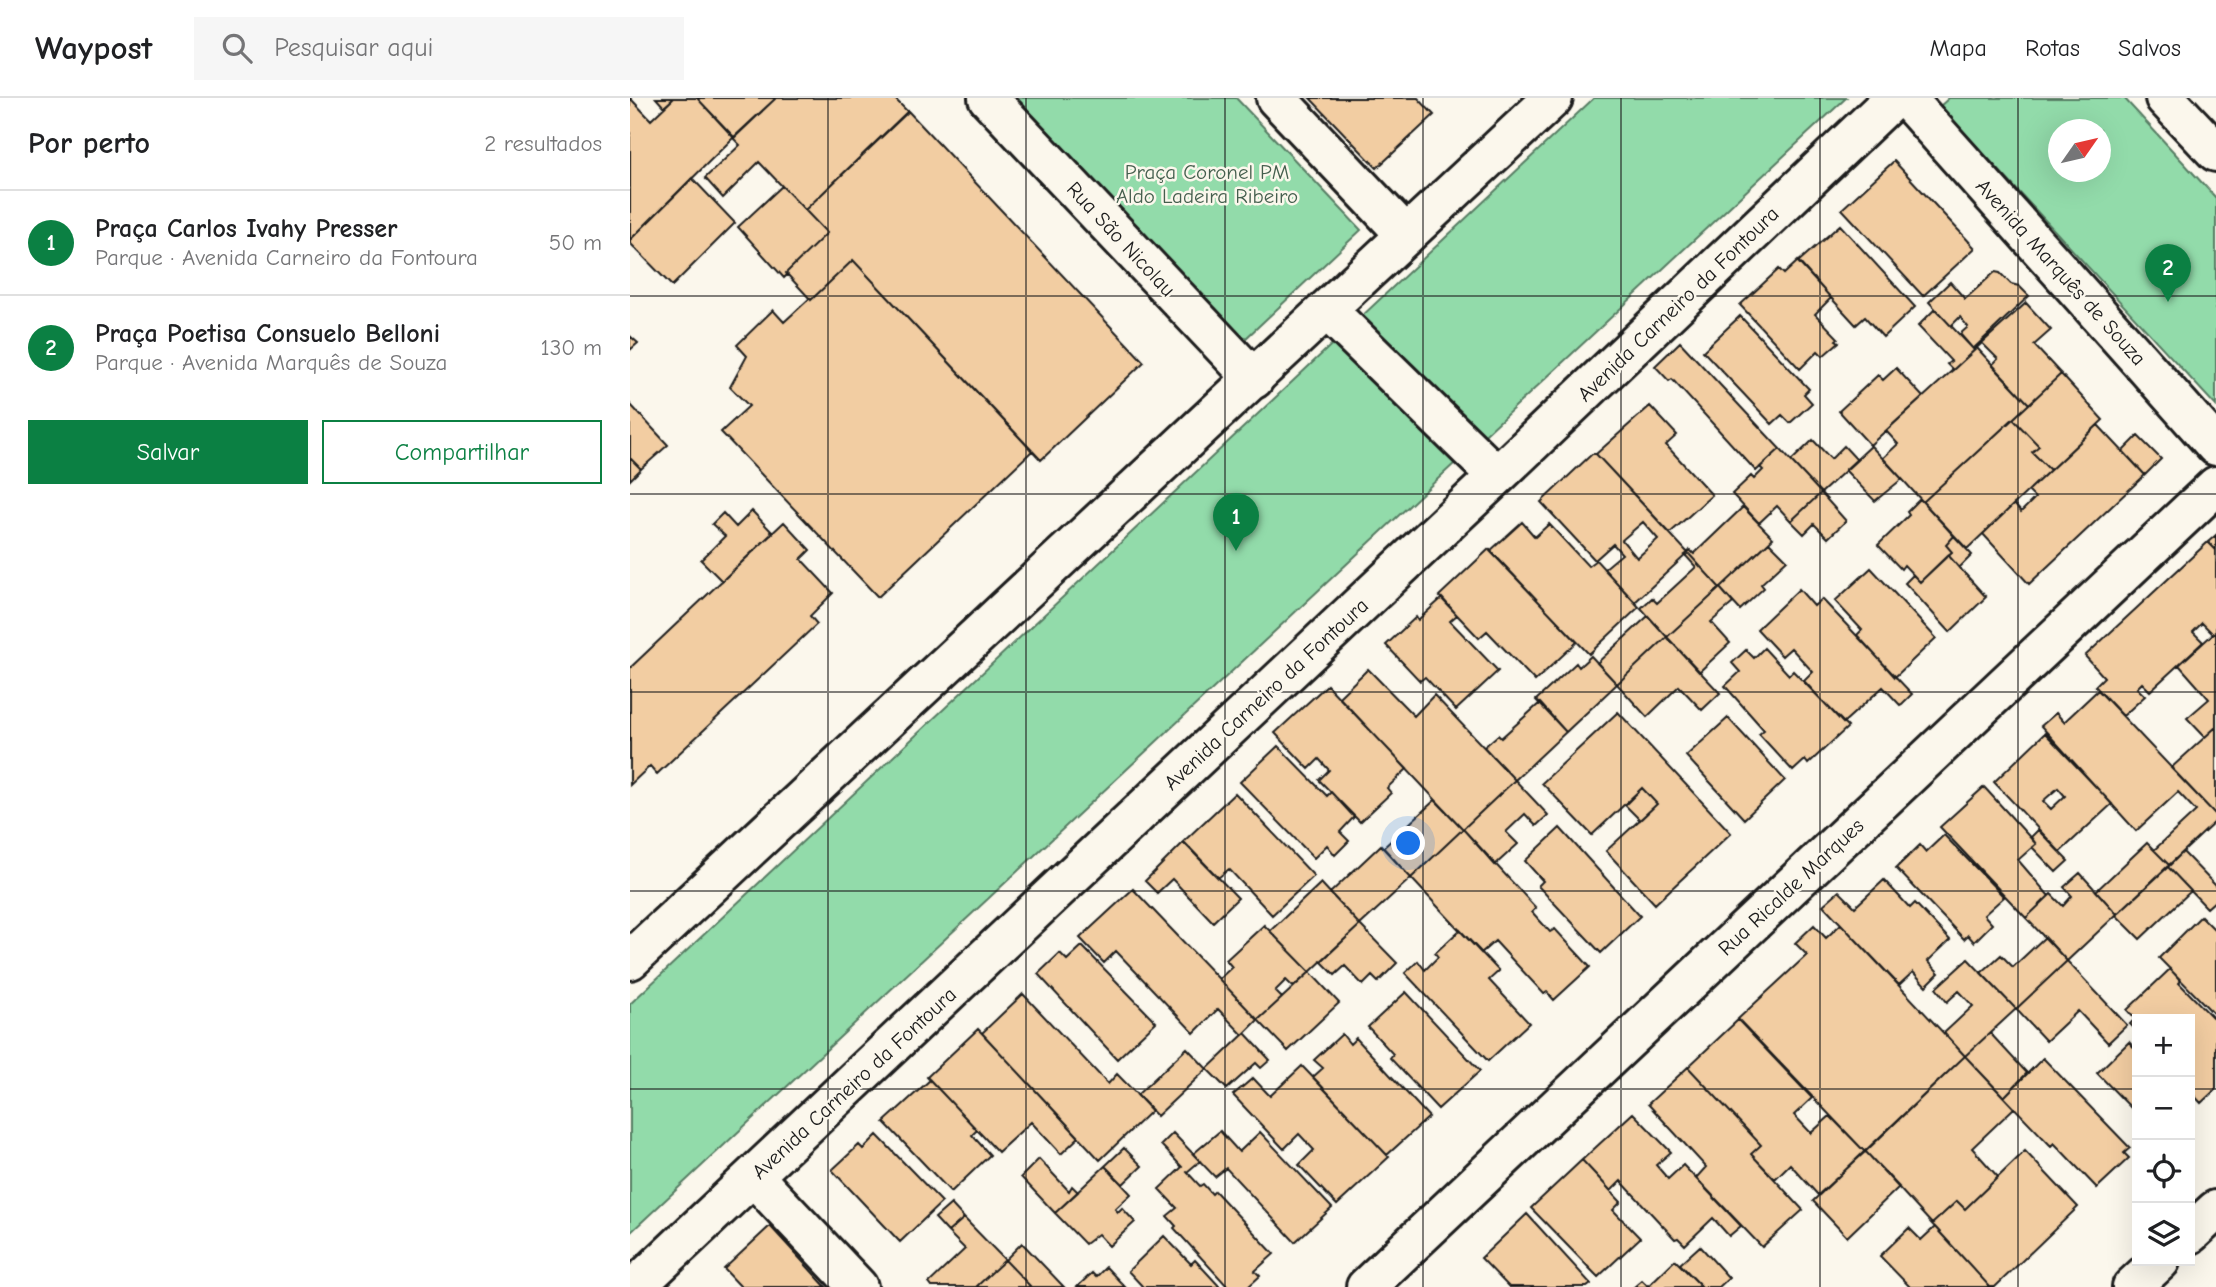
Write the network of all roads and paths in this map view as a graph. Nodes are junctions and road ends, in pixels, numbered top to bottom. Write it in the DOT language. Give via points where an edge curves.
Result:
graph roads {
  1 [pos="988,98"];
  2 [pos="1276,98"];
  3 [pos="1553,98"];
  4 [pos="1894,98"];
  5 [pos="1906,98"];
  6 [pos="2165,98"];
  7 [pos="2216,152"];
  8 [pos="1406,235"];
  9 [pos="1327,310"];
  10 [pos="1254,379"];
  11 [pos="2216,446"];
  12 [pos="1497,476"];
  13 [pos="2216,486"];
  14 [pos="630,960"];
  15 [pos="754,1177"];
  16 [pos="2216,1210"];
  17 [pos="2195,1229"];
  18 [pos="2155,1266"];
  19 [pos="635,1287"];
  20 [pos="859,1287"];
  21 [pos="1366,1287"];
  22 [pos="2132,1287"];
  1 -- 10 [label="main road, Rua São Nicolau"];
  2 -- 8 [label="main road"];
  3 -- 8 [label="main road"];
  4 -- 12 [label="main road, Avenida Carneiro da Fontoura"];
  5 -- 11 [label="main road, Avenida Marquês de Souza"];
  6 -- 7 [label="main road"];
  8 -- 9 [label="main road"];
  9 -- 10 [label="main road"];
  9 -- 12 [label="main road"];
  10 -- 14 [label="main road"];
  12 -- 15 [label="main road, Avenida Carneiro da Fontoura"];
  13 -- 21 [label="main road, Rua Ricalde Marques"];
  15 -- 19 [label="main road, Avenida Carneiro da Fontoura"];
  15 -- 20 [label="main road"];
  16 -- 17 [label="main road"];
  18 -- 22 [label="main road"];
}
